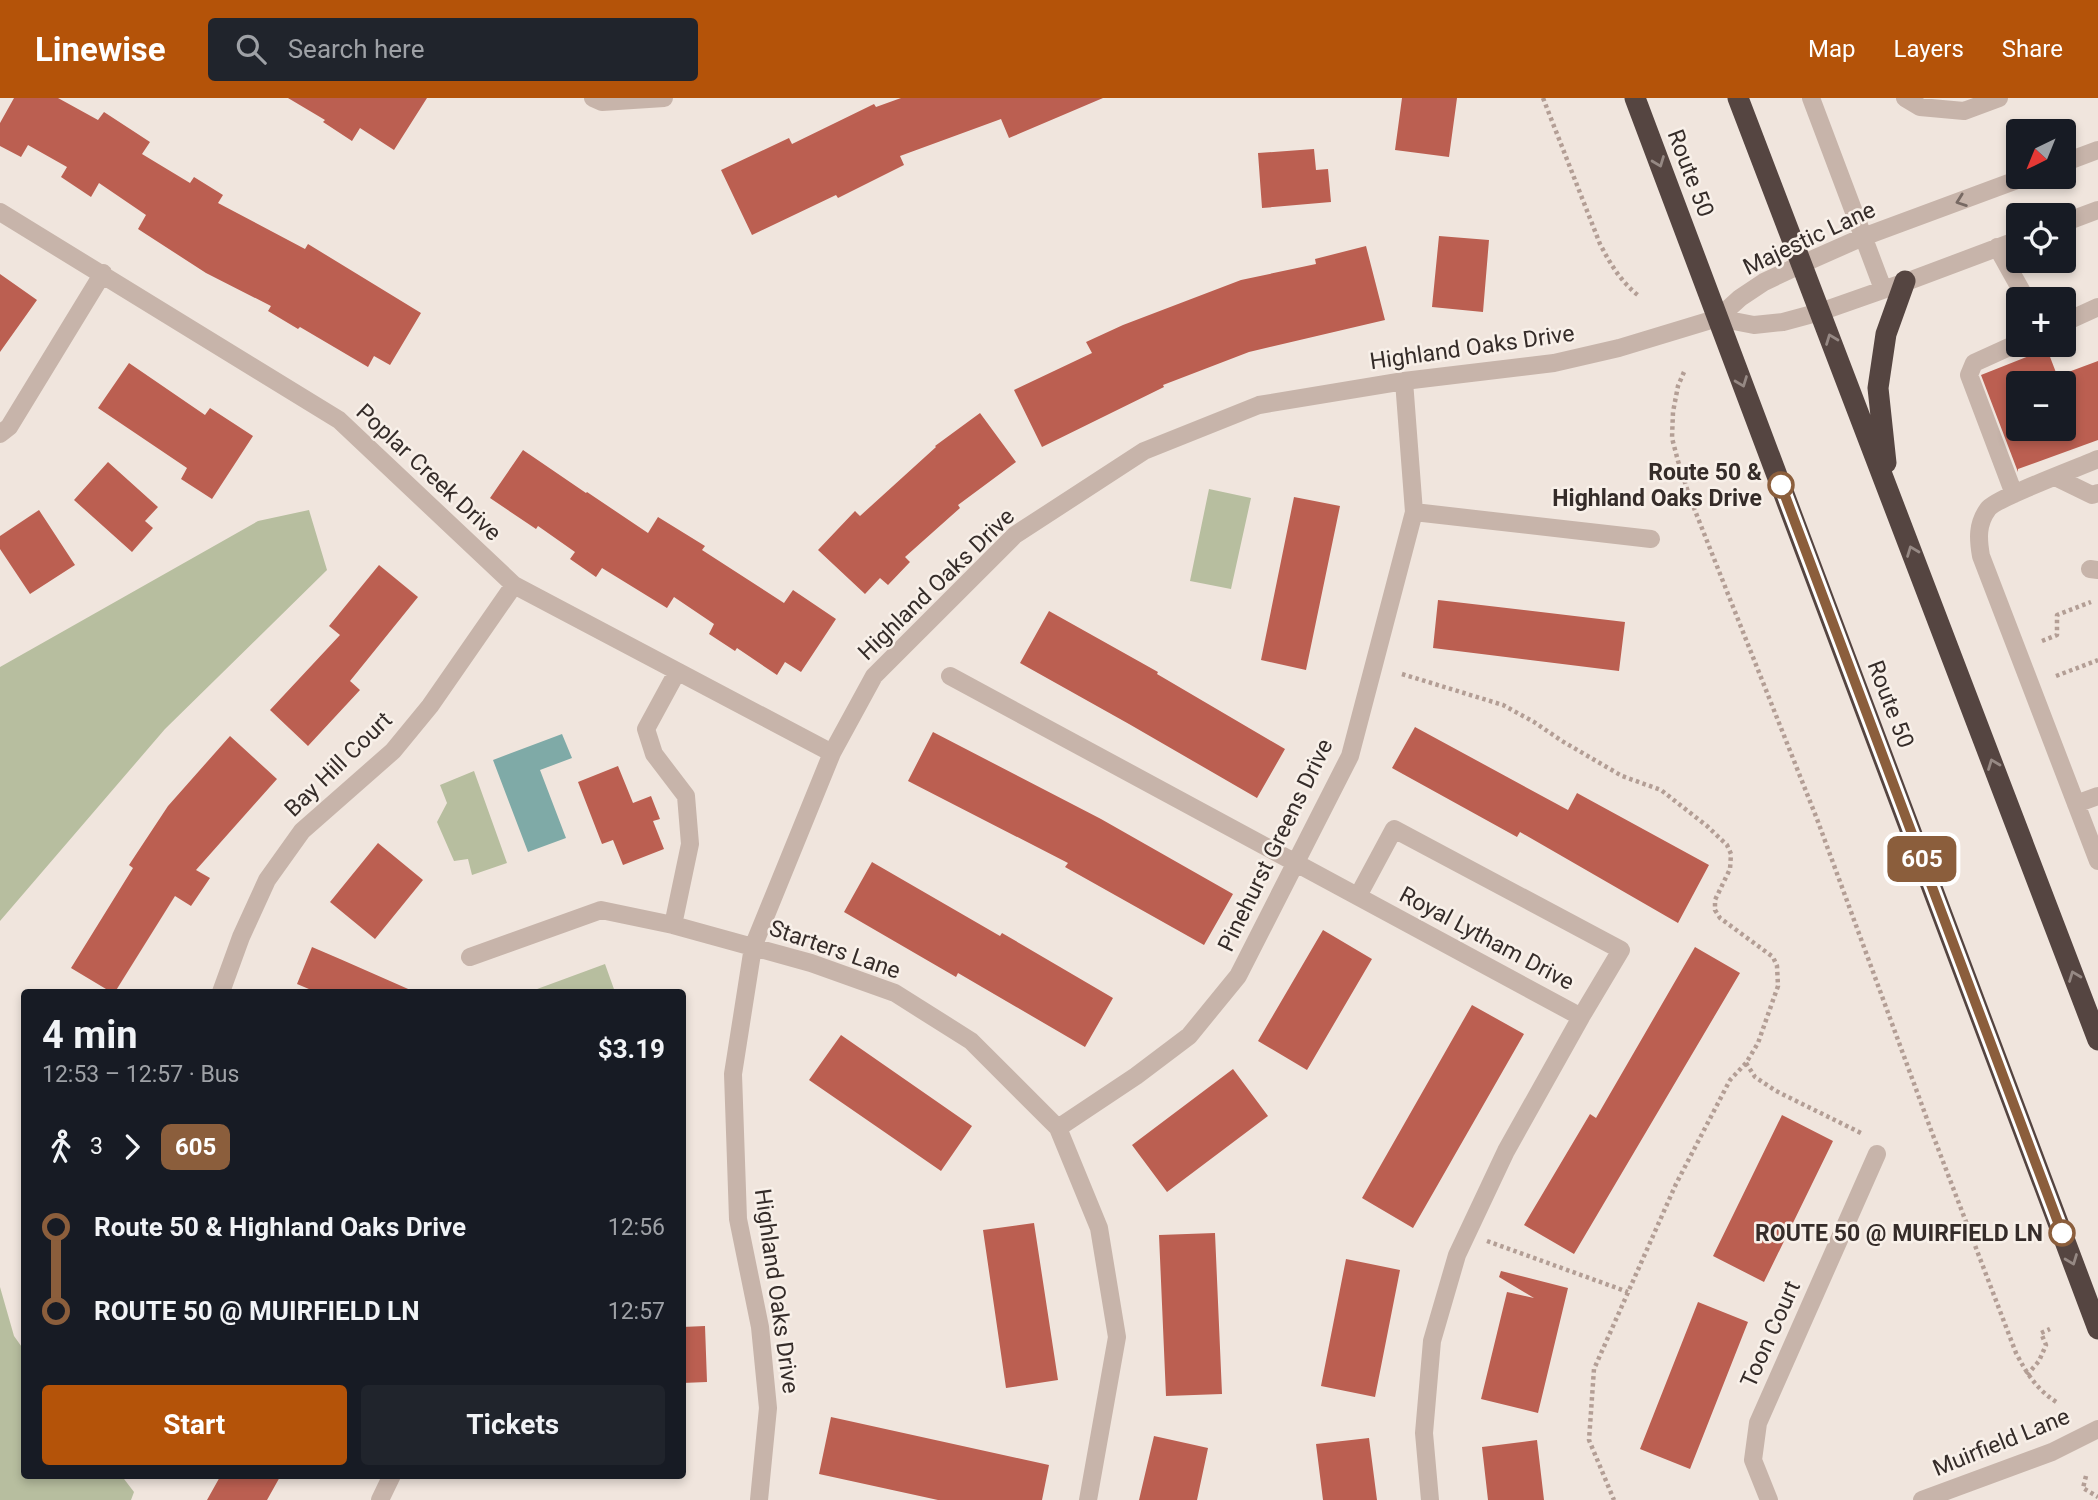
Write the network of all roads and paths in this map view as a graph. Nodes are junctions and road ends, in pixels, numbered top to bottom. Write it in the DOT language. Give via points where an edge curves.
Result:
graph roads {
  1 [pos="593,98"];
  2 [pos="664,98"];
  3 [pos="1543,98"];
  4 [pos="1635,98"];
  5 [pos="1738,98"];
  6 [pos="1811,98"];
  7 [pos="1905,98"];
  8 [pos="1998,98"];
  9 [pos="2098,150"];
  10 [pos="2076,158"];
  11 [pos="2006,184"];
  12 [pos="2098,209"];
  13 [pos="0,212"];
  14 [pos="2076,218"];
  15 [pos="1863,237"];
  16 [pos="2006,244"];
  17 [pos="1997,247"];
  18 [pos="1802,264"];
  19 [pos="103,273"];
  20 [pos="1905,281"];
  21 [pos="2019,287"];
  22 [pos="1883,289"];
  23 [pos="1639,296"];
  24 [pos="2098,307"];
  25 [pos="1820,312"];
  26 [pos="2076,317"];
  27 [pos="1718,318"];
  28 [pos="2006,348"];
  29 [pos="1684,372"];
  30 [pos="1404,381"];
  31 [pos="0,434"];
  32 [pos="2098,459"];
  33 [pos="2054,477"];
  34 [pos="1889,492"];
  35 [pos="2098,493"];
  36 [pos="2014,494"];
  37 [pos="1414,512"];
  38 [pos="1651,539"];
  39 [pos="514,585"];
  40 [pos="2091,602"];
  41 [pos="2042,641"];
  42 [pos="2098,660"];
  43 [pos="677,672"];
  44 [pos="1402,674"];
  45 [pos="950,676"];
  46 [pos="2056,676"];
  47 [pos="832,753"];
  48 [pos="2098,796"];
  49 [pos="2076,804"];
  50 [pos="2098,861"];
  51 [pos="1295,862"];
  52 [pos="1358,897"];
  53 [pos="673,925"];
  54 [pos="753,947"];
  55 [pos="470,957"];
  56 [pos="222,989"];
  57 [pos="1581,1017"];
  58 [pos="2098,1040"];
  59 [pos="1746,1063"];
  60 [pos="1058,1128"];
  61 [pos="1864,1134"];
  62 [pos="1877,1154"];
  63 [pos="1487,1241"];
  64 [pos="1628,1292"];
  65 [pos="2050,1329"];
  66 [pos="2098,1329"];
  67 [pos="2027,1375"];
  68 [pos="2058,1403"];
  69 [pos="2098,1429"];
  70 [pos="2086,1476"];
  71 [pos="390,1479"];
  72 [pos="2098,1497"];
  73 [pos="380,1500"];
  74 [pos="759,1500"];
  75 [pos="1088,1500"];
  76 [pos="1430,1500"];
  77 [pos="1614,1500"];
  78 [pos="1769,1500"];
  79 [pos="1922,1500"];
  1 -- 2 [label="street" via="602,102"];
  3 -- 23 [label="path" via="1600,244 1612,267"];
  4 -- 27 [label="highway, Route 50, one-way"];
  5 -- 18 [label="highway"];
  6 -- 15 [label="street"];
  7 -- 8 [label="street" via="1920,107 1964,111"];
  9 -- 10 [label="street"];
  11 -- 15 [label="street, Majestic Lane, one-way"];
  12 -- 14 [label="street"];
  13 -- 19 [label="street, Poplar Creek Drive"];
  15 -- 18 [label="street, Majestic Lane"];
  15 -- 22 [label="street"];
  16 -- 17 [label="street"];
  17 -- 20 [label="street"];
  17 -- 21 [label="street"];
  18 -- 25 [label="highway"];
  18 -- 27 [label="street, Majestic Lane" via="1764,282"];
  19 -- 31 [label="street" via="9,427"];
  19 -- 39 [label="street, Poplar Creek Drive" via="339,420"];
  20 -- 22 [label="street"];
  20 -- 34 [label="highway" via="1886,334 1878,388"];
  22 -- 25 [label="street"];
  24 -- 26 [label="street"];
  25 -- 27 [label="street" via="1783,323 1755,325"];
  34 -- 25 [label="highway, one-way"];
  27 -- 30 [label="street, Highland Oaks Drive" via="1554,363"];
  27 -- 66 [label="highway, Route 50, one-way"];
  28 -- 36 [label="street" via="1974,363 1969,375"];
  29 -- 67 [label="path" via="1672,425 1682,474"];
  30 -- 37 [label="street, Pinehurst Greens Drive"];
  30 -- 47 [label="street, Highland Oaks Drive" via="1259,405 1144,452 1015,535 874,676"];
  32 -- 33 [label="street"];
  33 -- 35 [label="street" via="2092,495"];
  33 -- 36 [label="street"];
  58 -- 34 [label="highway, one-way"];
  36 -- 49 [label="street" via="1989,506 1980,524 1981,556"];
  37 -- 38 [label="street"];
  37 -- 51 [label="street, Pinehurst Greens Drive" via="1350,756"];
  39 -- 43 [label="street, Poplar Creek Drive"];
  39 -- 56 [label="street, Bay Hill Court" via="393,751 302,831 267,880"];
  40 -- 41 [label="path" via="2057,615 2057,635"];
  42 -- 46 [label="path"];
  43 -- 47 [label="street, Poplar Creek Drive"];
  43 -- 53 [label="street" via="646,729 654,754 685,796 690,844"];
  44 -- 59 [label="path" via="1503,705 1622,776 1661,790 1727,845 1730,869 1715,910 1773,957 1777,966 1778,986"];
  45 -- 51 [label="street, Royal Lytham Drive"];
  47 -- 54 [label="street, Highland Oaks Drive"];
  48 -- 49 [label="street"];
  49 -- 50 [label="street"];
  51 -- 52 [label="street, Royal Lytham Drive"];
  51 -- 60 [label="street, Pinehurst Greens Drive" via="1238,976 1189,1036"];
  52 -- 57 [label="street, Royal Lytham Drive"];
  52 -- 57 [label="street" via="1394,829 1621,950"];
  53 -- 54 [label="street, Starters Lane"];
  53 -- 55 [label="street, Starters Lane" via="601,910"];
  54 -- 60 [label="street, Starters Lane" via="811,962 895,993 971,1041"];
  54 -- 74 [label="street, Highland Oaks Drive" via="733,1074 738,1219 760,1327 768,1408"];
  57 -- 76 [label="street, Royal Lytham Drive" via="1506,1152 1457,1255 1432,1341 1424,1433"];
  59 -- 61 [label="path" via="1755,1077 1776,1091"];
  59 -- 64 [label="path" via="1730,1080 1676,1184"];
  60 -- 75 [label="street, Starters Lane" via="1099,1228 1117,1337"];
  62 -- 78 [label="street, Toon Court" via="1758,1423 1753,1460"];
  63 -- 64 [label="path"];
  64 -- 77 [label="path" via="1594,1369 1588,1440"];
  65 -- 67 [label="path" via="2041,1333 2046,1345"];
  67 -- 68 [label="path"];
  69 -- 79 [label="street, Muirfield Lane" via="2052,1452"];
  70 -- 72 [label="path" via="2083,1488"];
  71 -- 73 [label="street"];
}
